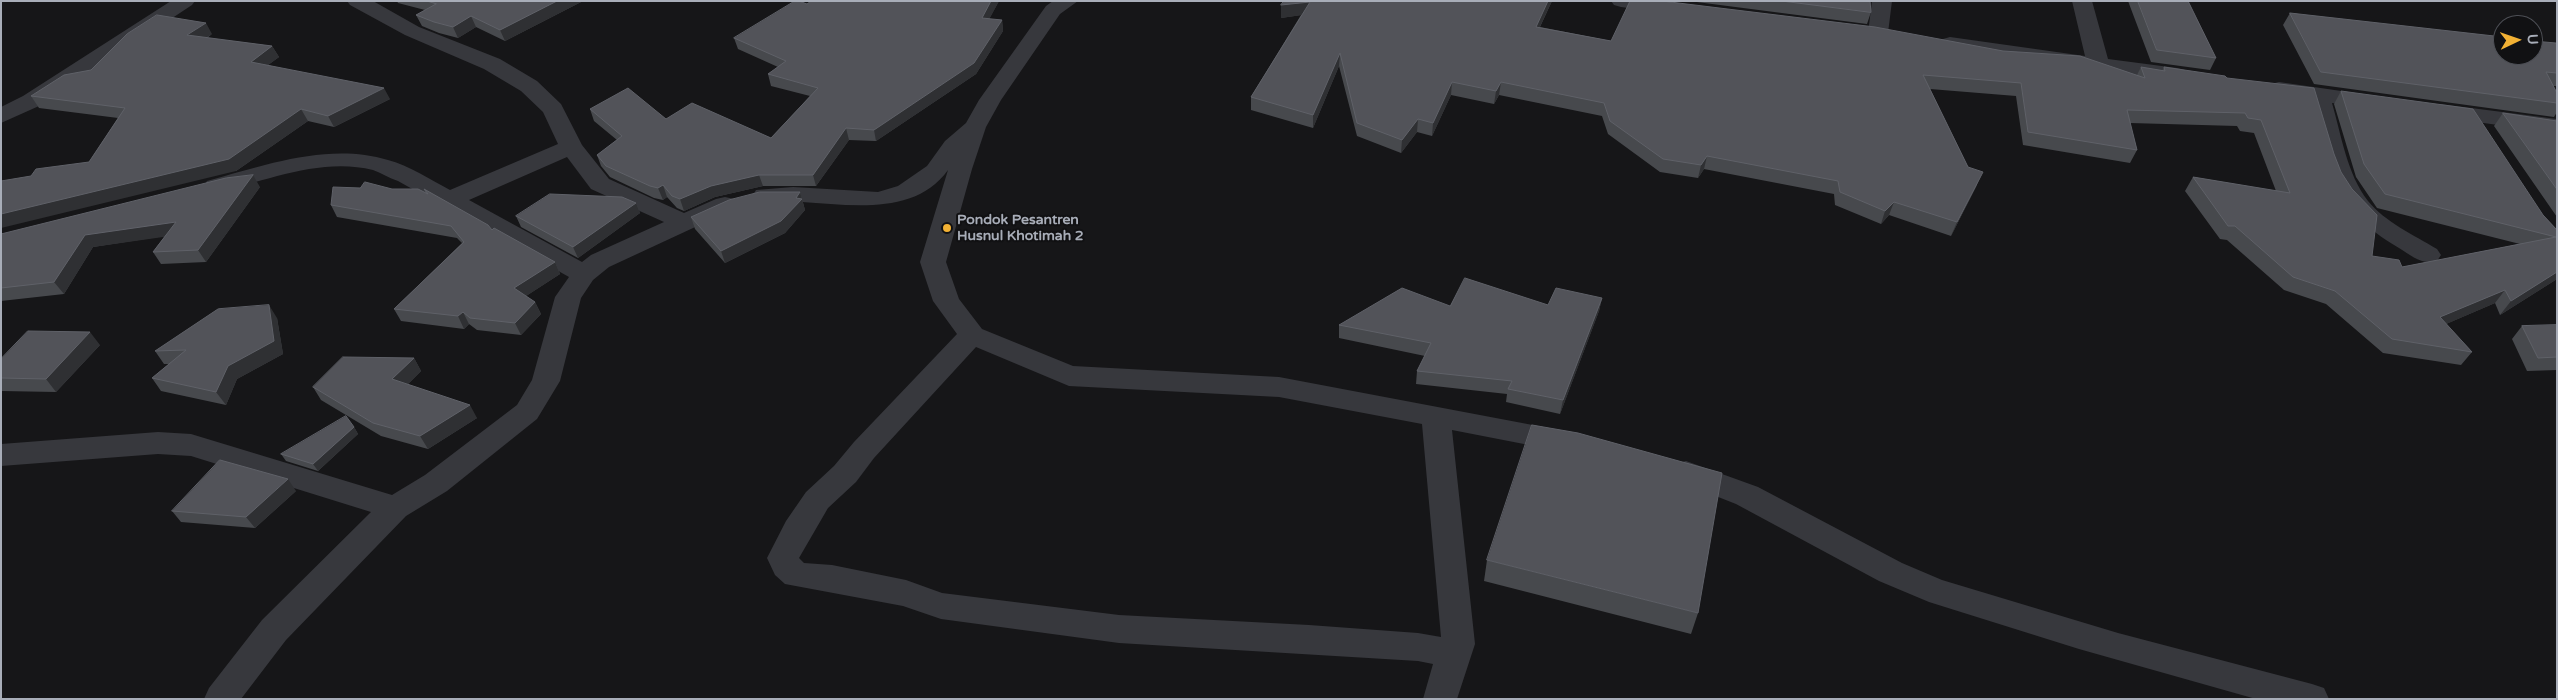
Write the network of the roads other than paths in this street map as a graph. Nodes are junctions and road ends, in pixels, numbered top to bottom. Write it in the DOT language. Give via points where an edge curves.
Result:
graph roads {
  1 [pos="185,1"];
  2 [pos="1068,1"];
  3 [pos="1621,1"];
  4 [pos="1882,1"];
  5 [pos="2082,1"];
  6 [pos="370,4"];
  7 [pos="1690,10"];
  8 [pos="1877,33"];
  9 [pos="1935,41"];
  10 [pos="2098,63"];
  11 [pos="2194,77"];
  12 [pos="2261,86"];
  13 [pos="2318,94"];
  14 [pos="2473,115"];
  15 [pos="1,116"];
  16 [pos="2557,126"];
  17 [pos="975,127"];
  18 [pos="2488,138"];
  19 [pos="570,147"];
  20 [pos="190,192"];
  21 [pos="449,200"];
  22 [pos="684,224"];
  23 [pos="2428,255"];
  24 [pos="584,274"];
  25 [pos="972,335"];
  26 [pos="1436,416"];
  27 [pos="1592,446"];
  28 [pos="1,455"];
  29 [pos="1663,465"];
  30 [pos="395,508"];
  31 [pos="1453,654"];
  32 [pos="221,699"];
  33 [pos="1440,699"];
  34 [pos="2312,699"];
  1 -- 15 [label="street" via="31,101"];
  2 -- 17 [label="street" via="1053,10"];
  3 -- 7 [label="street"];
  4 -- 8 [label="street"];
  5 -- 10 [label="street"];
  6 -- 19 [label="street" via="412,31 492,64 529,86 553,109"];
  9 -- 10 [label="street"];
  10 -- 11 [label="street"];
  12 -- 13 [label="street"];
  13 -- 14 [label="street"];
  13 -- 23 [label="street" via="2344,178 2360,207"];
  14 -- 16 [label="street"];
  14 -- 18 [label="street"];
  17 -- 22 [label="street" via="953,146 935,171 907,191 879,199 793,194 763,196 724,204"];
  17 -- 25 [label="street" via="933,262 946,301"];
  19 -- 21 [label="street"];
  19 -- 22 [label="street" via="600,184 665,212"];
  20 -- 21 [label="street" via="293,166 341,160 380,165"];
  21 -- 24 [label="street"];
  22 -- 24 [label="street" via="600,261"];
  24 -- 30 [label="street" via="568,297 546,381 527,412 436,483"];
  25 -- 26 [label="street" via="1069,376 1279,387"];
  25 -- 31 [label="street" via="845,474 817,500 783,558 786,566 796,574 906,593 941,606 1119,629 1418,647"];
  26 -- 27 [label="street"];
  26 -- 31 [label="street" via="1457,627 1458,644"];
  28 -- 30 [label="street" via="158,443 191,445"];
  29 -- 34 [label="street" via="1718,481 1759,500 1800,525 1920,585 2054,629"];
  30 -- 32 [label="street" via="274,630"];
  31 -- 33 [label="street"];
}
